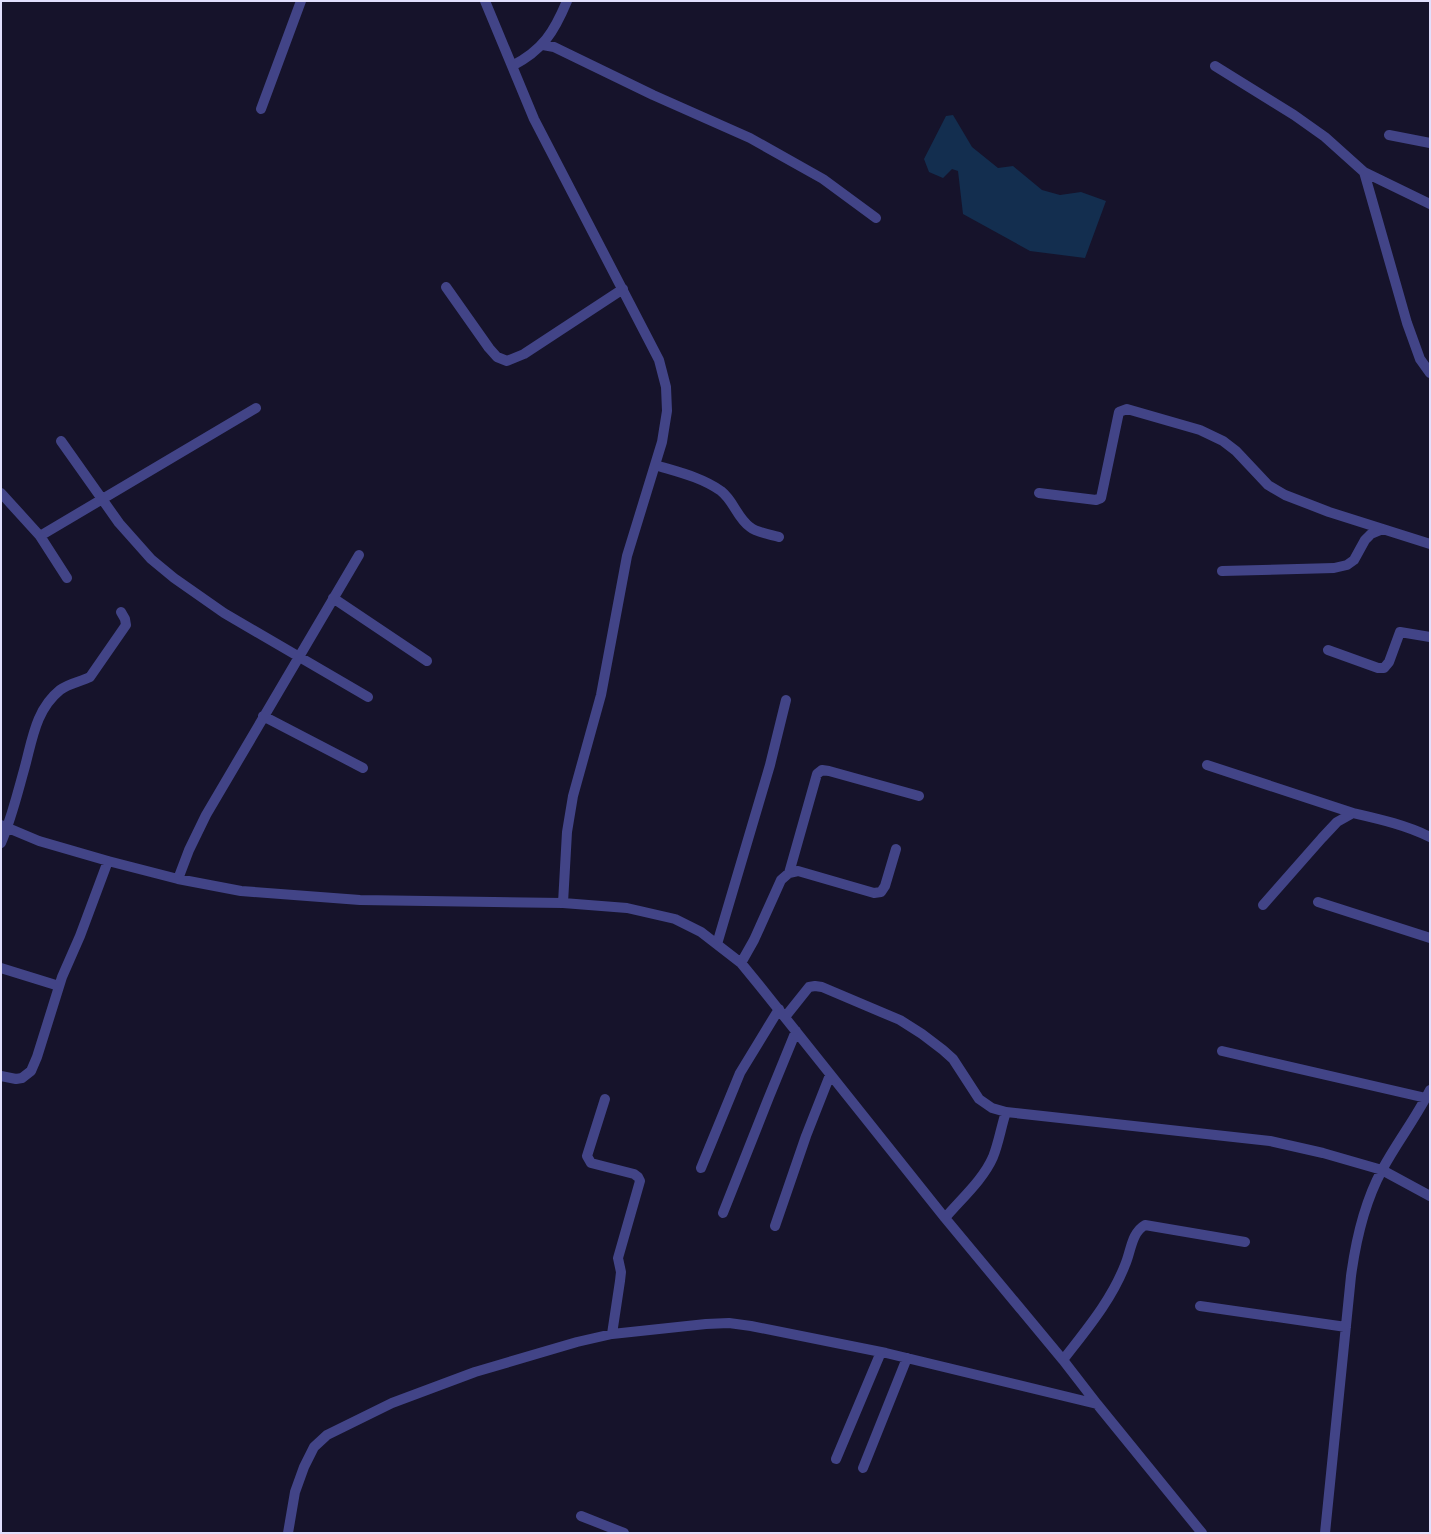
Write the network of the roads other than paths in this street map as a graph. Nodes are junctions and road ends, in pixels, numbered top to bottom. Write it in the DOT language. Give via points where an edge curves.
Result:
graph roads {
  1 [pos="301,1"];
  2 [pos="485,1"];
  3 [pos="567,1"];
  4 [pos="542,45"];
  5 [pos="512,66"];
  6 [pos="1215,66"];
  7 [pos="260,109"];
  8 [pos="1389,135"];
  9 [pos="1430,143"];
  10 [pos="1364,172"];
  11 [pos="1430,204"];
  12 [pos="876,218"];
  13 [pos="446,287"];
  14 [pos="623,289"];
  15 [pos="1430,373"];
  16 [pos="256,408"];
  17 [pos="61,441"];
  18 [pos="655,465"];
  19 [pos="1,493"];
  20 [pos="1039,493"];
  21 [pos="103,500"];
  22 [pos="1383,529"];
  23 [pos="40,536"];
  24 [pos="779,537"];
  25 [pos="1430,544"];
  26 [pos="359,555"];
  27 [pos="1222,571"];
  28 [pos="67,578"];
  29 [pos="333,598"];
  30 [pos="121,612"];
  31 [pos="1430,637"];
  32 [pos="1328,650"];
  33 [pos="299,656"];
  34 [pos="427,661"];
  35 [pos="368,697"];
  36 [pos="786,700"];
  37 [pos="263,716"];
  38 [pos="1207,765"];
  39 [pos="363,768"];
  40 [pos="920,796"];
  41 [pos="1353,813"];
  42 [pos="4,827"];
  43 [pos="1430,837"];
  44 [pos="1,843"];
  45 [pos="896,849"];
  46 [pos="108,861"];
  47 [pos="789,873"];
  48 [pos="178,879"];
  49 [pos="1318,902"];
  50 [pos="563,903"];
  51 [pos="1263,905"];
  52 [pos="1430,938"];
  53 [pos="717,944"];
  54 [pos="740,963"];
  55 [pos="1,968"];
  56 [pos="59,986"];
  57 [pos="782,1013"];
  58 [pos="796,1031"];
  59 [pos="1222,1050"];
  60 [pos="830,1075"];
  61 [pos="1,1076"];
  62 [pos="1428,1094"];
  63 [pos="606,1099"];
  64 [pos="1006,1112"];
  65 [pos="701,1168"];
  66 [pos="1382,1170"];
  67 [pos="1430,1196"];
  68 [pos="723,1214"];
  69 [pos="945,1218"];
  70 [pos="775,1226"];
  71 [pos="1245,1242"];
  72 [pos="1200,1306"];
  73 [pos="1346,1326"];
  74 [pos="612,1334"];
  75 [pos="881,1352"];
  76 [pos="907,1358"];
  77 [pos="1063,1360"];
  78 [pos="1097,1404"];
  79 [pos="836,1459"];
  80 [pos="863,1468"];
  81 [pos="581,1516"];
  82 [pos="1200,1530"];
  83 [pos="288,1533"];
  84 [pos="624,1533"];
  85 [pos="1188,1533"];
  86 [pos="1325,1533"];
  1 -- 7 [label="street"];
  2 -- 5 [label="street"];
  3 -- 4 [label="street" via="555,27"];
  4 -- 5 [label="street" via="528,58"];
  4 -- 12 [label="street" via="560,49 653,95 750,138 823,179"];
  5 -- 14 [label="street" via="534,118"];
  6 -- 10 [label="street" via="1325,137"];
  8 -- 9 [label="street"];
  10 -- 11 [label="street"];
  10 -- 15 [label="street" via="1407,323 1420,359"];
  13 -- 14 [label="street" via="489,348 498,357 507,361 524,354"];
  14 -- 18 [label="street" via="659,360 666,387 667,411"];
  16 -- 21 [label="street"];
  17 -- 21 [label="street"];
  18 -- 24 [label="street" via="704,481 722,492 733,503 751,528"];
  18 -- 50 [label="street" via="627,556 601,696 573,796 567,832"];
  19 -- 23 [label="street"];
  20 -- 22 [label="street" via="1096,500 1101,498 1119,412 1127,409 1200,430 1223,441 1268,485 1286,495"];
  21 -- 23 [label="street"];
  21 -- 33 [label="street" via="150,559 224,612"];
  22 -- 25 [label="street"];
  22 -- 27 [label="street" via="1364,540 1354,560 1347,565 1334,568"];
  23 -- 28 [label="street"];
  26 -- 29 [label="street"];
  29 -- 33 [label="street"];
  29 -- 34 [label="street"];
  30 -- 42 [label="street" via="126,625 94,673 81,682 70,684 59,691 40,716"];
  31 -- 32 [label="street" via="1400,632 1389,662 1384,668"];
  33 -- 35 [label="street"];
  33 -- 37 [label="street"];
  36 -- 53 [label="street" via="770,765"];
  37 -- 39 [label="street"];
  37 -- 48 [label="street" via="206,814"];
  38 -- 41 [label="street"];
  40 -- 47 [label="street" via="822,770 817,774"];
  41 -- 43 [label="street" via="1397,824"];
  41 -- 51 [label="street" via="1337,822"];
  42 -- 44 [label="street"];
  42 -- 46 [label="street" via="39,841"];
  45 -- 47 [label="street" via="881,892 874,893 798,871"];
  46 -- 48 [label="street"];
  46 -- 56 [label="street"];
  47 -- 54 [label="street" via="781,880 754,940"];
  48 -- 50 [label="street" via="241,891 352,899"];
  49 -- 52 [label="street"];
  50 -- 53 [label="street" via="626,908 675,919 701,932"];
  53 -- 54 [label="street"];
  54 -- 57 [label="street"];
  55 -- 56 [label="street"];
  56 -- 61 [label="street" via="31,1071 16,1079"];
  57 -- 58 [label="street"];
  57 -- 64 [label="street" via="809,988 816,986 900,1020 943,1050 961,1070 979,1099 992,1108"];
  57 -- 65 [label="street" via="740,1074"];
  58 -- 60 [label="street"];
  58 -- 68 [label="street"];
  59 -- 62 [label="street"];
  60 -- 69 [label="street"];
  60 -- 70 [label="street"];
  62 -- 66 [label="street"];
  63 -- 74 [label="street" via="587,1156 588,1160 634,1174 640,1181 618,1258 621,1272"];
  64 -- 66 [label="street" via="1270,1141"];
  64 -- 69 [label="street" via="992,1158 976,1182"];
  66 -- 67 [label="street"];
  66 -- 73 [label="street" via="1365,1208 1356,1241"];
  69 -- 77 [label="street"];
  71 -- 77 [label="street" via="1145,1226 1140,1228 1126,1264 1102,1309"];
  72 -- 73 [label="street"];
  73 -- 86 [label="street"];
  74 -- 75 [label="street" via="729,1323"];
  74 -- 83 [label="street" via="475,1372 392,1403 327,1435 314,1447 304,1467 295,1492"];
  75 -- 76 [label="street"];
  75 -- 79 [label="street"];
  76 -- 78 [label="street"];
  76 -- 80 [label="street"];
  77 -- 78 [label="street"];
  78 -- 82 [label="street"];
  81 -- 84 [label="street"];
  82 -- 85 [label="street"];
}
